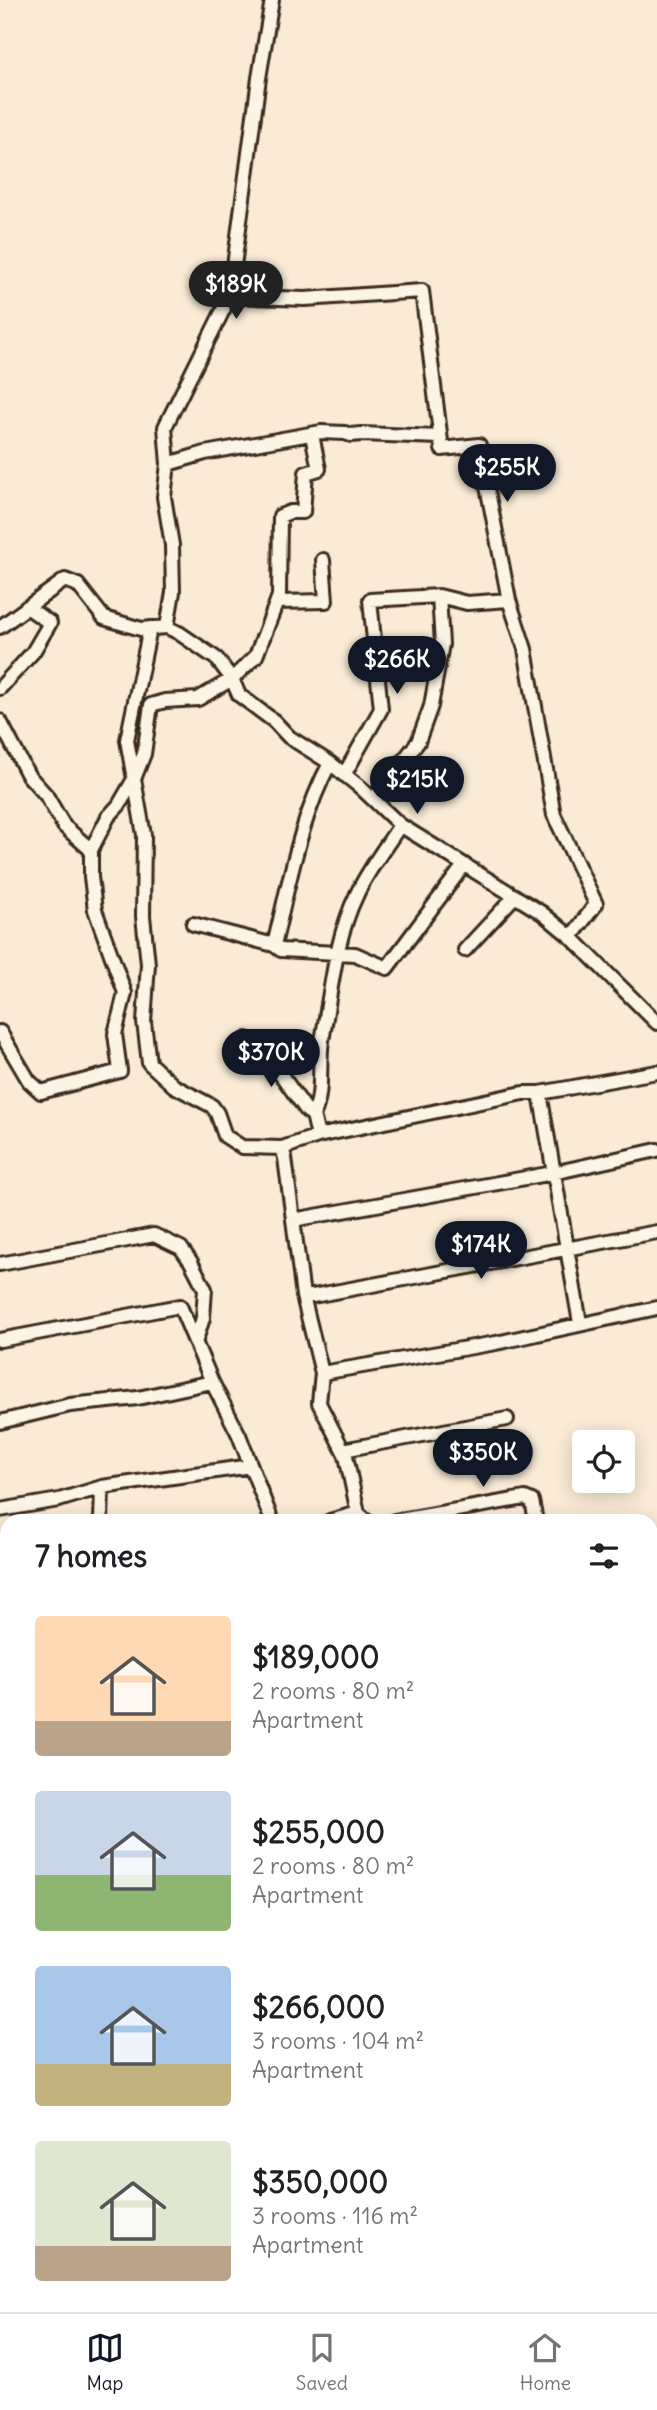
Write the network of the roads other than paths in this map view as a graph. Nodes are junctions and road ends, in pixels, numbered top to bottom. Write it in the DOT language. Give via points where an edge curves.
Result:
graph roads {
  1 [pos="272,0"];
  2 [pos="230,296"];
  3 [pos="313,435"];
  4 [pos="440,437"];
  5 [pos="169,464"];
  6 [pos="323,560"];
  7 [pos="439,596"];
  8 [pos="509,600"];
  9 [pos="277,602"];
  10 [pos="27,607"];
  11 [pos="0,626"];
  12 [pos="167,627"];
  13 [pos="150,628"];
  14 [pos="232,679"];
  15 [pos="0,688"];
  16 [pos="0,721"];
  17 [pos="330,763"];
  18 [pos="344,775"];
  19 [pos="134,779"];
  20 [pos="374,799"];
  21 [pos="400,825"];
  22 [pos="91,850"];
  23 [pos="464,865"];
  24 [pos="515,896"];
  25 [pos="193,924"];
  26 [pos="571,937"];
  27 [pos="274,945"];
  28 [pos="464,950"];
  29 [pos="339,953"];
  30 [pos="657,1024"];
  31 [pos="0,1032"];
  32 [pos="247,1039"];
  33 [pos="657,1072"];
  34 [pos="540,1093"];
  35 [pos="313,1115"];
  36 [pos="318,1136"];
  37 [pos="282,1148"];
  38 [pos="657,1150"];
  39 [pos="553,1173"];
  40 [pos="293,1220"];
  41 [pos="657,1232"];
  42 [pos="567,1249"];
  43 [pos="0,1264"];
  44 [pos="303,1296"];
  45 [pos="657,1308"];
  46 [pos="580,1323"];
  47 [pos="0,1340"];
  48 [pos="196,1340"];
  49 [pos="322,1373"];
  50 [pos="212,1382"];
  51 [pos="507,1419"];
  52 [pos="0,1422"];
  53 [pos="343,1450"];
  54 [pos="251,1466"];
  55 [pos="102,1487"];
  56 [pos="0,1510"];
  57 [pos="101,1514"];
  58 [pos="269,1514"];
  59 [pos="361,1514"];
  60 [pos="434,1514"];
  61 [pos="535,1514"];
  1 -- 2 [label="street"];
  2 -- 4 [label="street" via="304,299 422,291"];
  2 -- 5 [label="street" via="165,427"];
  3 -- 4 [label="street"];
  3 -- 5 [label="street" via="205,453"];
  3 -- 9 [label="street" via="319,469 306,473 303,512 279,516"];
  4 -- 8 [label="street" via="442,449 479,445"];
  5 -- 12 [label="street" via="164,497 173,592"];
  6 -- 9 [label="street" via="326,601"];
  7 -- 8 [label="street" via="467,603"];
  7 -- 18 [label="street" via="370,600 382,709"];
  7 -- 20 [label="street" via="442,644 431,706 418,742"];
  8 -- 26 [label="street" via="525,649 554,814 596,904"];
  9 -- 14 [label="street" via="257,656"];
  10 -- 11 [label="street"];
  10 -- 13 [label="street" via="65,580 78,585 104,618"];
  10 -- 15 [label="street" via="50,624 33,652"];
  12 -- 13 [label="street"];
  12 -- 14 [label="street" via="217,659"];
  13 -- 19 [label="street" via="127,740"];
  14 -- 17 [label="street" via="239,695 289,737"];
  14 -- 19 [label="street" via="198,699 150,705 144,754"];
  16 -- 22 [label="street" via="28,775 47,795 64,826"];
  17 -- 18 [label="street"];
  17 -- 27 [label="street" via="317,786 298,845"];
  18 -- 20 [label="street"];
  19 -- 22 [label="street"];
  19 -- 37 [label="street" via="144,835 143,916 148,964 144,1021 149,1063 174,1086 212,1106 225,1136 242,1147"];
  20 -- 21 [label="street"];
  21 -- 23 [label="street"];
  21 -- 29 [label="street" via="357,893"];
  22 -- 31 [label="street" via="95,910 125,993 115,1034 120,1071 41,1092 29,1081"];
  23 -- 24 [label="street"];
  23 -- 29 [label="street" via="387,968 355,954"];
  24 -- 26 [label="street"];
  24 -- 28 [label="street"];
  25 -- 27 [label="street"];
  26 -- 30 [label="street"];
  27 -- 29 [label="street" via="281,950"];
  29 -- 35 [label="street"];
  32 -- 35 [label="street"];
  33 -- 34 [label="street"];
  34 -- 36 [label="street"];
  34 -- 39 [label="street"];
  35 -- 36 [label="street"];
  36 -- 37 [label="street"];
  37 -- 40 [label="street"];
  38 -- 39 [label="street"];
  39 -- 40 [label="street"];
  39 -- 42 [label="street"];
  40 -- 44 [label="street"];
  41 -- 42 [label="street"];
  42 -- 44 [label="street"];
  42 -- 46 [label="street"];
  43 -- 48 [label="street" via="154,1235 181,1248 205,1289"];
  44 -- 49 [label="street"];
  45 -- 46 [label="street"];
  46 -- 49 [label="street" via="496,1343"];
  47 -- 48 [label="street" via="180,1306"];
  48 -- 50 [label="street"];
  49 -- 53 [label="street" via="319,1403"];
  50 -- 52 [label="street" via="138,1398 70,1405"];
  50 -- 54 [label="street"];
  51 -- 53 [label="street"];
  53 -- 59 [label="street"];
  54 -- 55 [label="street"];
  54 -- 58 [label="street"];
  55 -- 56 [label="street"];
  55 -- 57 [label="street"];
  60 -- 61 [label="street" via="525,1498 532,1501"];
}
